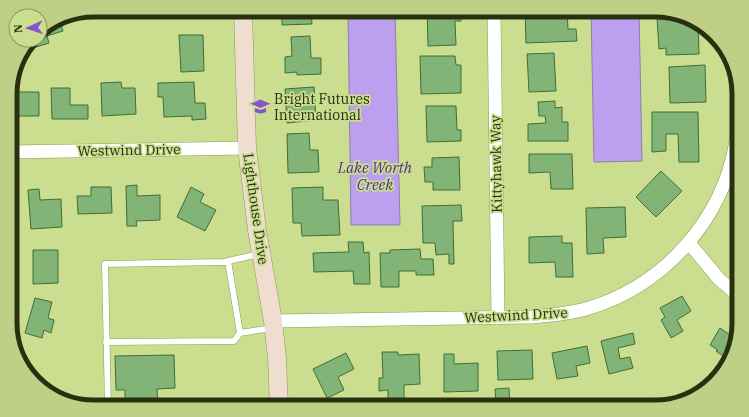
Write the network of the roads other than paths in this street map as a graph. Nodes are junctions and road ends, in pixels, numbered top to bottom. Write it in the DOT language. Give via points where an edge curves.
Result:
graph roads {
  1 [pos="243,17"];
  2 [pos="494,17"];
  3 [pos="247,148"];
  4 [pos="17,152"];
  5 [pos="732,159"];
  6 [pos="688,243"];
  7 [pos="262,253"];
  8 [pos="228,261"];
  9 [pos="732,290"];
  10 [pos="498,318"];
  11 [pos="274,324"];
  12 [pos="240,333"];
  13 [pos="106,342"];
  14 [pos="108,400"];
  15 [pos="279,400"];
  1 -- 3 [label="street, Lighthouse Drive"];
  2 -- 10 [label="street, Kittyhawk Way"];
  3 -- 4 [label="street, Westwind Drive"];
  3 -- 7 [label="street, Lighthouse Drive"];
  5 -- 6 [label="street, Westwind Drive" via="723,187 710,212"];
  6 -- 9 [label="street"];
  6 -- 10 [label="street, Westwind Drive" via="649,279 616,298 560,315"];
  7 -- 8 [label="lane"];
  7 -- 11 [label="street, Lighthouse Drive"];
  8 -- 12 [label="lane"];
  8 -- 13 [label="lane" via="105,264"];
  10 -- 11 [label="street, Westwind Drive"];
  11 -- 12 [label="lane"];
  11 -- 15 [label="street, Lighthouse Drive"];
  12 -- 13 [label="lane" via="234,340"];
  13 -- 14 [label="lane"];
}
